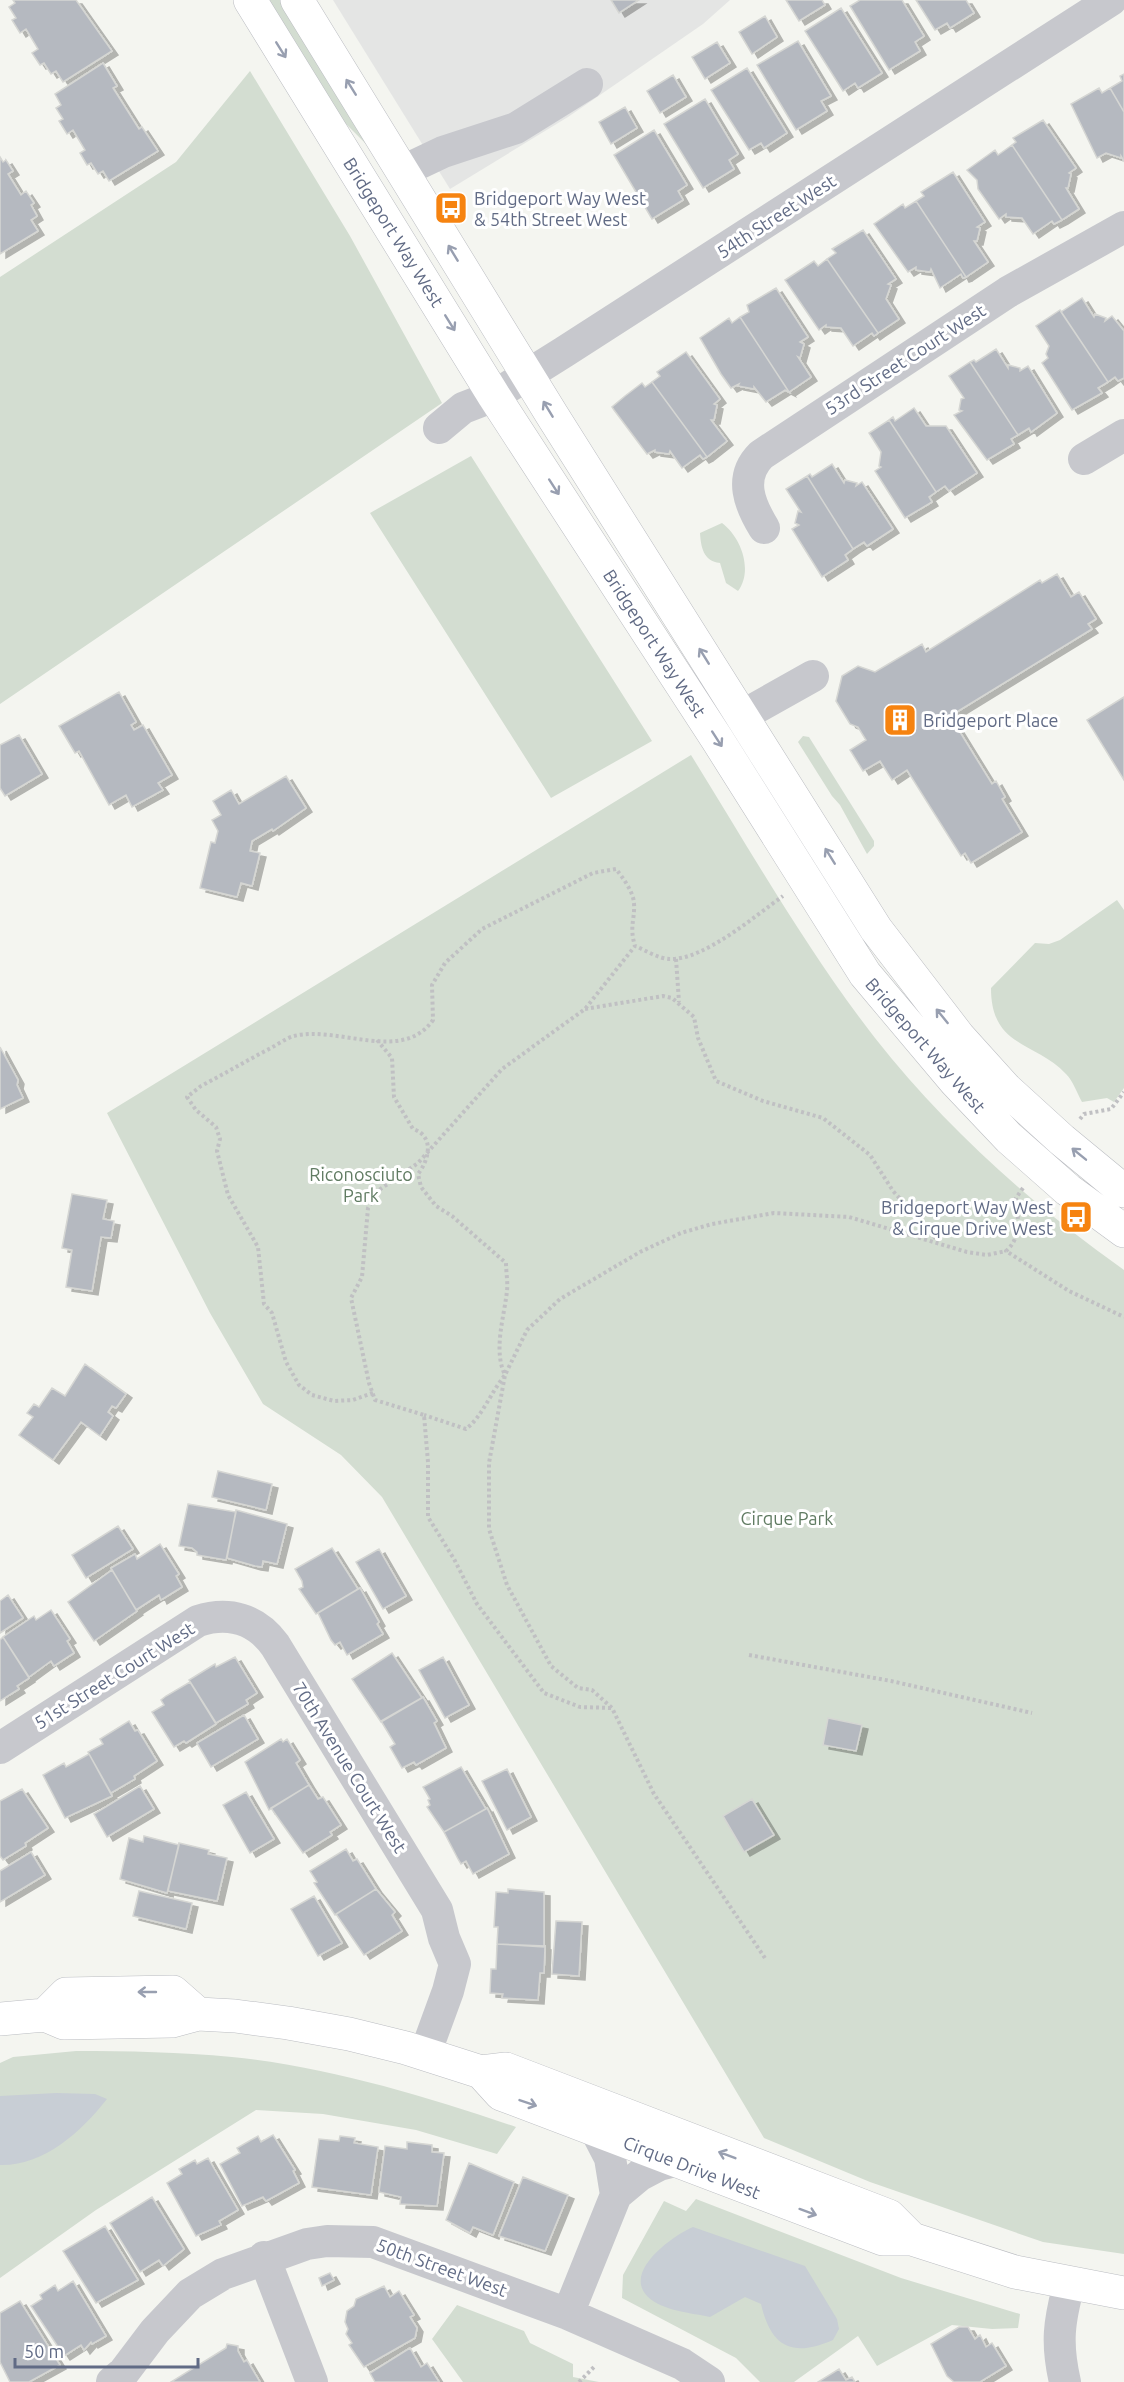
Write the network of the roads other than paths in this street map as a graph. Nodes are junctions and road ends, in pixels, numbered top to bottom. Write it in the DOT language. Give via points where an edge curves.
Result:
graph roads {
  1 [pos="250,0"];
  2 [pos="297,0"];
  3 [pos="1111,0"];
  4 [pos="587,84"];
  5 [pos="403,171"];
  6 [pos="1124,227"];
  7 [pos="528,374"];
  8 [pos="494,396"];
  9 [pos="439,428"];
  10 [pos="1124,435"];
  11 [pos="1084,459"];
  12 [pos="764,528"];
  13 [pos="813,676"];
  14 [pos="742,716"];
  15 [pos="1124,1191"];
  16 [pos="1124,1232"];
  17 [pos="233,1617"];
  18 [pos="0,1748"];
  19 [pos="0,2019"];
  20 [pos="416,2051"];
  21 [pos="481,2072"];
  22 [pos="595,2129"];
  23 [pos="675,2161"];
  24 [pos="767,2183"];
  25 [pos="616,2195"];
  26 [pos="264,2257"];
  27 [pos="1069,2284"];
  28 [pos="1124,2293"];
  29 [pos="568,2314"];
  30 [pos="112,2382"];
  31 [pos="312,2382"];
  32 [pos="709,2382"];
  33 [pos="1065,2382"];
  1 -- 8 [label="main road, Bridgeport Way West, one-way"];
  5 -- 2 [label="main road, Bridgeport Way West, one-way"];
  3 -- 7 [label="street, 54th Street West"];
  4 -- 5 [label="street" via="516,128 444,152"];
  7 -- 5 [label="main road, Bridgeport Way West, one-way"];
  6 -- 12 [label="street, 53rd Street Court West" via="1008,292 760,455 750,470 748,494"];
  7 -- 8 [label="street, 54th Street West"];
  14 -- 7 [label="main road, Bridgeport Way West, one-way"];
  8 -- 9 [label="street, 54th Street West" via="463,408"];
  8 -- 16 [label="main road, Bridgeport Way West, one-way" via="865,974 954,1081 1009,1138"];
  10 -- 11 [label="street"];
  13 -- 14 [label="street"];
  15 -- 14 [label="main road, Bridgeport Way West, one-way" via="1006,1089 952,1029 876,929"];
  17 -- 18 [label="street, 51st Street Court West" via="213,1617 186,1628"];
  17 -- 20 [label="street, 70th Avenue Court West" via="259,1627 275,1645 440,1919 454,1968"];
  19 -- 20 [label="main road, Cirque Drive West" via="45,2015 64,2023 172,2021 198,2014 288,2023"];
  20 -- 21 [label="main road, Cirque Drive West"];
  21 -- 22 [label="main road, Cirque Drive West, one-way" via="501,2094"];
  24 -- 21 [label="main road, Cirque Drive West, one-way" via="552,2085 506,2069"];
  22 -- 23 [label="main road, Cirque Drive West"];
  22 -- 25 [label="street" via="610,2158"];
  23 -- 24 [label="main road, Cirque Drive West"];
  23 -- 25 [label="street" via="640,2175"];
  24 -- 27 [label="main road, Cirque Drive West" via="889,2216 912,2239 1015,2272"];
  25 -- 29 [label="street"];
  26 -- 29 [label="street, 50th Street West" via="318,2242 373,2241"];
  26 -- 30 [label="street, 50th Street West" via="223,2274 190,2294 155,2331 124,2373"];
  26 -- 31 [label="street"];
  27 -- 28 [label="main road, Cirque Drive West"];
  27 -- 33 [label="street" via="1059,2323 1058,2346"];
  29 -- 32 [label="street" via="682,2364"];
}
